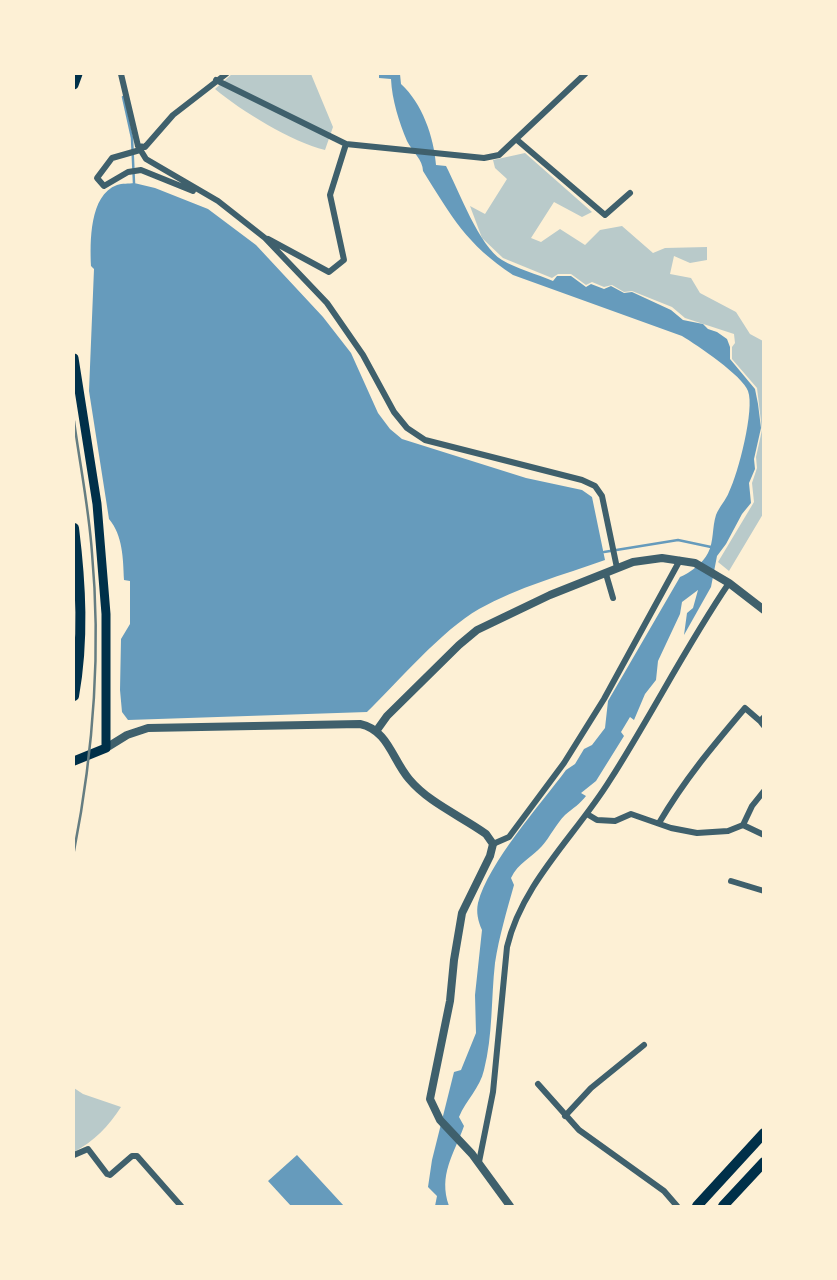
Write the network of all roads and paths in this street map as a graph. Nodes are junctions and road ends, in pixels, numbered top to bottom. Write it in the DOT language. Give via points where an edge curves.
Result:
graph roads {
  1 [pos="78,74"];
  2 [pos="121,74"];
  3 [pos="226,74"];
  4 [pos="585,74"];
  5 [pos="216,80"];
  6 [pos="74,85"];
  7 [pos="516,139"];
  8 [pos="346,144"];
  9 [pos="139,148"];
  10 [pos="630,194"];
  11 [pos="214,199"];
  12 [pos="265,238"];
  13 [pos="74,358"];
  14 [pos="74,528"];
  15 [pos="681,560"];
  16 [pos="617,568"];
  17 [pos="606,575"];
  18 [pos="727,582"];
  19 [pos="613,598"];
  20 [pos="764,610"];
  21 [pos="74,696"];
  22 [pos="762,722"];
  23 [pos="377,730"];
  24 [pos="106,748"];
  25 [pos="74,761"];
  26 [pos="764,791"];
  27 [pos="587,814"];
  28 [pos="659,823"];
  29 [pos="743,825"];
  30 [pos="764,835"];
  31 [pos="493,844"];
  32 [pos="731,881"];
  33 [pos="764,891"];
  34 [pos="644,1045"];
  35 [pos="538,1084"];
  36 [pos="565,1116"];
  37 [pos="764,1133"];
  38 [pos="74,1155"];
  39 [pos="479,1162"];
  40 [pos="764,1162"];
  41 [pos="181,1206"];
  42 [pos="510,1206"];
  43 [pos="677,1206"];
  44 [pos="697,1206"];
  45 [pos="723,1206"];
  1 -- 6 [label="main road"];
  2 -- 9 [label="street"];
  3 -- 5 [label="street"];
  4 -- 7 [label="street"];
  5 -- 8 [label="street"];
  5 -- 9 [label="street"];
  7 -- 8 [label="street" via="499,155 484,158"];
  7 -- 10 [label="street" via="604,215"];
  8 -- 12 [label="street" via="330,195 344,260 330,272"];
  9 -- 11 [label="street" via="146,159"];
  9 -- 11 [label="street" via="112,158 97,178 104,186 141,170"];
  11 -- 12 [label="street"];
  12 -- 16 [label="street" via="327,303 407,428 425,440 595,486 602,496"];
  13 -- 24 [label="main road" via="105,600"];
  14 -- 21 [label="main road" via="81,628"];
  15 -- 16 [label="street" via="648,559"];
  15 -- 18 [label="street"];
  15 -- 31 [label="street" via="564,763 509,837"];
  16 -- 17 [label="street"];
  17 -- 19 [label="street"];
  17 -- 23 [label="street" via="477,630"];
  18 -- 20 [label="street"];
  18 -- 27 [label="street"];
  22 -- 28 [label="street" via="745,708 682,784"];
  23 -- 24 [label="street" via="360,724 148,728"];
  23 -- 31 [label="street" via="420,790 486,834"];
  24 -- 25 [label="main road"];
  26 -- 29 [label="street"];
  27 -- 28 [label="street" via="615,821 631,814"];
  27 -- 39 [label="street" via="512,925 493,1092"];
  28 -- 29 [label="street" via="697,833"];
  29 -- 30 [label="street"];
  31 -- 39 [label="street" via="462,913 450,1001 430,1089 440,1120"];
  32 -- 33 [label="street"];
  34 -- 36 [label="street"];
  35 -- 36 [label="street"];
  36 -- 43 [label="street" via="664,1191"];
  37 -- 44 [label="highway"];
  38 -- 41 [label="street" via="88,1149 110,1175 137,1156"];
  39 -- 42 [label="street"];
  40 -- 45 [label="highway"];
}
